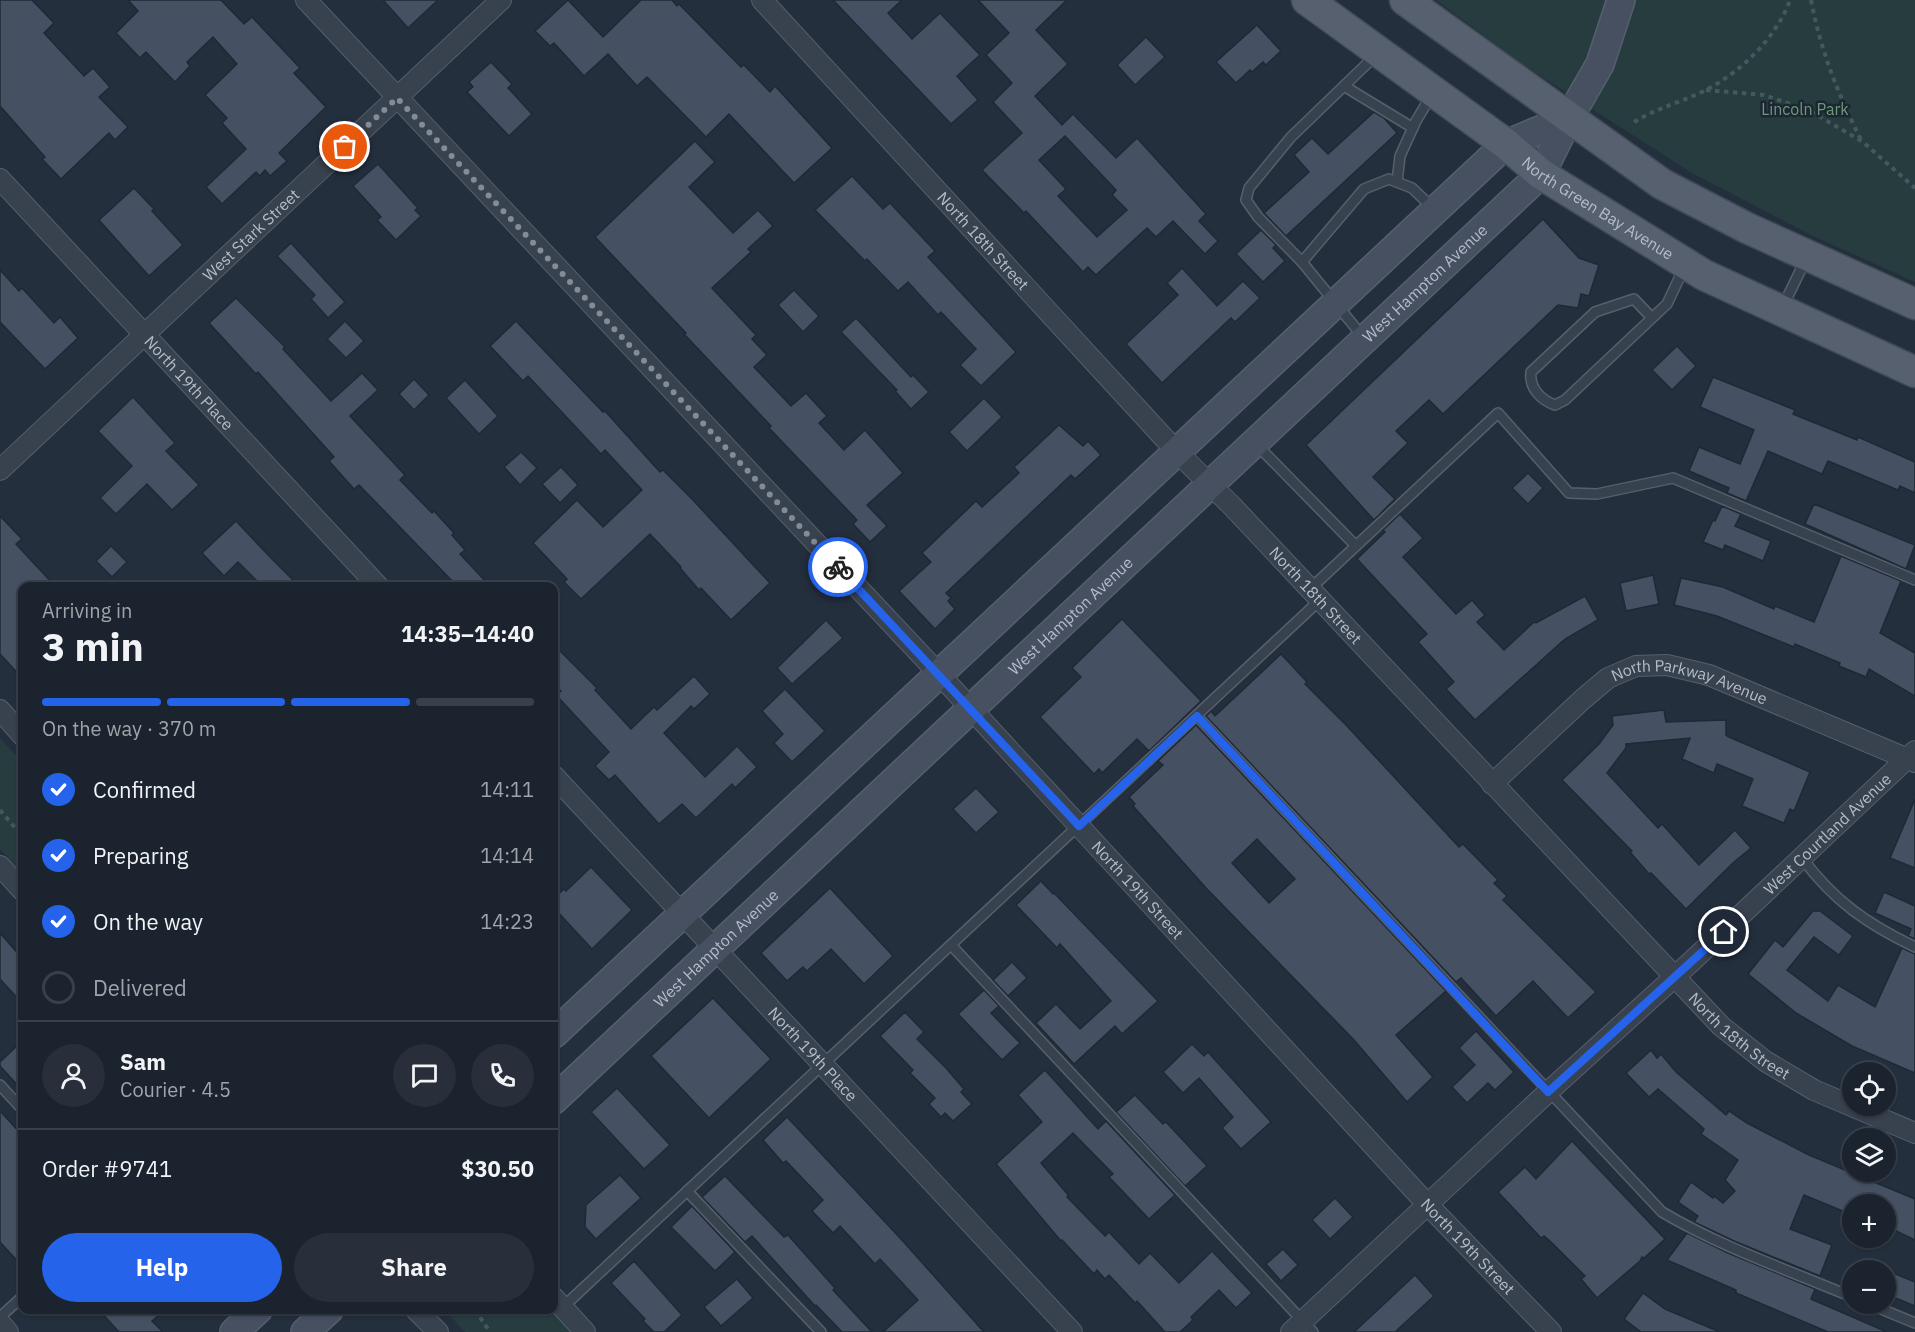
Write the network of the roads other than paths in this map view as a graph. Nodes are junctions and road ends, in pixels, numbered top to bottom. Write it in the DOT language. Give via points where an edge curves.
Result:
graph roads {
  1 [pos="306,0"];
  2 [pos="501,0"];
  3 [pos="762,0"];
  4 [pos="1307,0"];
  5 [pos="1405,0"];
  6 [pos="1621,0"];
  7 [pos="1379,52"];
  8 [pos="1344,86"];
  9 [pos="1434,92"];
  10 [pos="397,98"];
  11 [pos="1569,118"];
  12 [pos="1413,128"];
  13 [pos="1506,144"];
  14 [pos="1541,174"];
  15 [pos="0,179"];
  16 [pos="1397,182"];
  17 [pos="1435,210"];
  18 [pos="1808,255"];
  19 [pos="1302,262"];
  20 [pos="1686,263"];
  21 [pos="1337,303"];
  22 [pos="1915,304"];
  23 [pos="1781,311"];
  24 [pos="1652,318"];
  25 [pos="144,334"];
  26 [pos="1365,339"];
  27 [pos="1915,372"];
  28 [pos="1254,443"];
  29 [pos="1177,452"];
  30 [pos="0,470"];
  31 [pos="1211,484"];
  32 [pos="1356,546"];
  33 [pos="1915,580"];
  34 [pos="374,582"];
  35 [pos="1315,595"];
  36 [pos="939,674"];
  37 [pos="970,709"];
  38 [pos="0,710"];
  39 [pos="1197,716"];
  40 [pos="18,730"];
  41 [pos="1912,757"];
  42 [pos="558,780"];
  43 [pos="1492,784"];
  44 [pos="1079,826"];
  45 [pos="1802,858"];
  46 [pos="0,866"];
  47 [pos="18,886"];
  48 [pos="682,913"];
  49 [pos="951,945"];
  50 [pos="1915,947"];
  51 [pos="715,948"];
  52 [pos="1674,977"];
  53 [pos="558,1030"];
  54 [pos="823,1064"];
  55 [pos="0,1085"];
  56 [pos="1548,1092"];
  57 [pos="558,1096"];
  58 [pos="18,1105"];
  59 [pos="1915,1133"];
  60 [pos="687,1191"];
  61 [pos="1427,1204"];
  62 [pos="1842,1293"];
  63 [pos="18,1300"];
  64 [pos="558,1303"];
  65 [pos="254,1314"];
  66 [pos="325,1314"];
  67 [pos="420,1314"];
  68 [pos="1893,1314"];
  69 [pos="0,1317"];
  70 [pos="0,1323"];
  71 [pos="1915,1323"];
  72 [pos="1302,1328"];
  73 [pos="8,1332"];
  74 [pos="234,1332"];
  75 [pos="305,1332"];
  76 [pos="438,1332"];
  77 [pos="585,1332"];
  78 [pos="821,1332"];
  79 [pos="1072,1332"];
  80 [pos="1551,1332"];
  1 -- 10 [label="street, North 19th Street"];
  2 -- 10 [label="street, West Stark Street"];
  3 -- 29 [label="street, North 18th Street"];
  4 -- 7 [label="main road, North Green Bay Avenue"];
  5 -- 11 [label="main road"];
  6 -- 11 [label="main road, West Hampton Avenue" via="1600,64"];
  7 -- 8 [label="lane"];
  7 -- 9 [label="main road, North Green Bay Avenue"];
  8 -- 12 [label="lane"];
  8 -- 19 [label="lane" via="1291,137 1249,188 1246,200"];
  9 -- 12 [label="lane"];
  9 -- 13 [label="main road, North Green Bay Avenue"];
  10 -- 25 [label="street, West Stark Street"];
  10 -- 36 [label="street, North 19th Street"];
  11 -- 13 [label="main road"];
  11 -- 14 [label="main road, West Hampton Avenue"];
  11 -- 18 [label="main road" via="1662,184"];
  12 -- 16 [label="lane" via="1400,156"];
  13 -- 14 [label="main road, North Green Bay Avenue"];
  13 -- 17 [label="main road"];
  14 -- 20 [label="main road, North Green Bay Avenue"];
  14 -- 26 [label="main road, West Hampton Avenue"];
  15 -- 25 [label="street, North 19th Place"];
  16 -- 17 [label="lane" via="1412,188"];
  16 -- 19 [label="lane" via="1389,179 1364,189"];
  17 -- 21 [label="main road"];
  18 -- 22 [label="main road"];
  18 -- 23 [label="lane"];
  19 -- 21 [label="lane"];
  20 -- 23 [label="main road, North Green Bay Avenue"];
  20 -- 24 [label="lane" via="1666,304"];
  21 -- 26 [label="lane"];
  21 -- 29 [label="main road"];
  23 -- 27 [label="main road, North Green Bay Avenue"];
  24 -- 24 [label="lane" via="1565,400 1555,405 1547,402 1532,387 1531,372 1595,312 1634,299"];
  25 -- 30 [label="street, West Stark Street"];
  25 -- 34 [label="street, North 19th Place"];
  26 -- 28 [label="main road, West Hampton Avenue"];
  28 -- 31 [label="main road, West Hampton Avenue"];
  28 -- 32 [label="lane"];
  29 -- 31 [label="street, North 18th Street"];
  29 -- 36 [label="main road"];
  31 -- 35 [label="street, North 18th Street"];
  31 -- 37 [label="main road, West Hampton Avenue"];
  32 -- 33 [label="lane" via="1498,413 1569,493 1597,494 1673,478"];
  32 -- 35 [label="lane"];
  35 -- 39 [label="lane"];
  35 -- 43 [label="street, North 18th Street"];
  36 -- 37 [label="street, North 19th Street"];
  36 -- 48 [label="main road"];
  37 -- 44 [label="street, North 19th Street"];
  37 -- 51 [label="main road, West Hampton Avenue"];
  38 -- 40 [label="street"];
  39 -- 44 [label="lane"];
  39 -- 56 [label="lane"];
  41 -- 43 [label="street, North Parkway Avenue" via="1709,675 1667,665 1636,666 1608,678"];
  41 -- 45 [label="street, West Courtland Avenue"];
  42 -- 48 [label="street, North 19th Place"];
  43 -- 52 [label="street, North 18th Street"];
  44 -- 49 [label="lane"];
  44 -- 61 [label="street, North 19th Street"];
  45 -- 50 [label="lane" via="1836,898 1860,917"];
  45 -- 52 [label="street, West Courtland Avenue"];
  46 -- 47 [label="street"];
  48 -- 51 [label="street, North 19th Place"];
  48 -- 53 [label="main road"];
  49 -- 54 [label="lane"];
  49 -- 72 [label="lane"];
  51 -- 54 [label="street, North 19th Place"];
  51 -- 57 [label="main road, West Hampton Avenue"];
  52 -- 56 [label="street, West Courtland Avenue"];
  52 -- 59 [label="street, North 18th Street" via="1721,1026 1765,1061 1814,1090"];
  54 -- 60 [label="lane"];
  54 -- 79 [label="street, North 19th Place"];
  55 -- 58 [label="lane"];
  56 -- 61 [label="street, West Courtland Avenue"];
  56 -- 62 [label="lane" via="1662,1212 1713,1239"];
  60 -- 64 [label="lane"];
  60 -- 78 [label="lane"];
  61 -- 72 [label="street, West Courtland Avenue"];
  61 -- 80 [label="street, North 19th Street"];
  63 -- 69 [label="lane"];
  64 -- 77 [label="street"];
  65 -- 74 [label="main road"];
  66 -- 75 [label="main road"];
  67 -- 76 [label="street"];
  68 -- 71 [label="lane"];
  70 -- 73 [label="street"];
}
